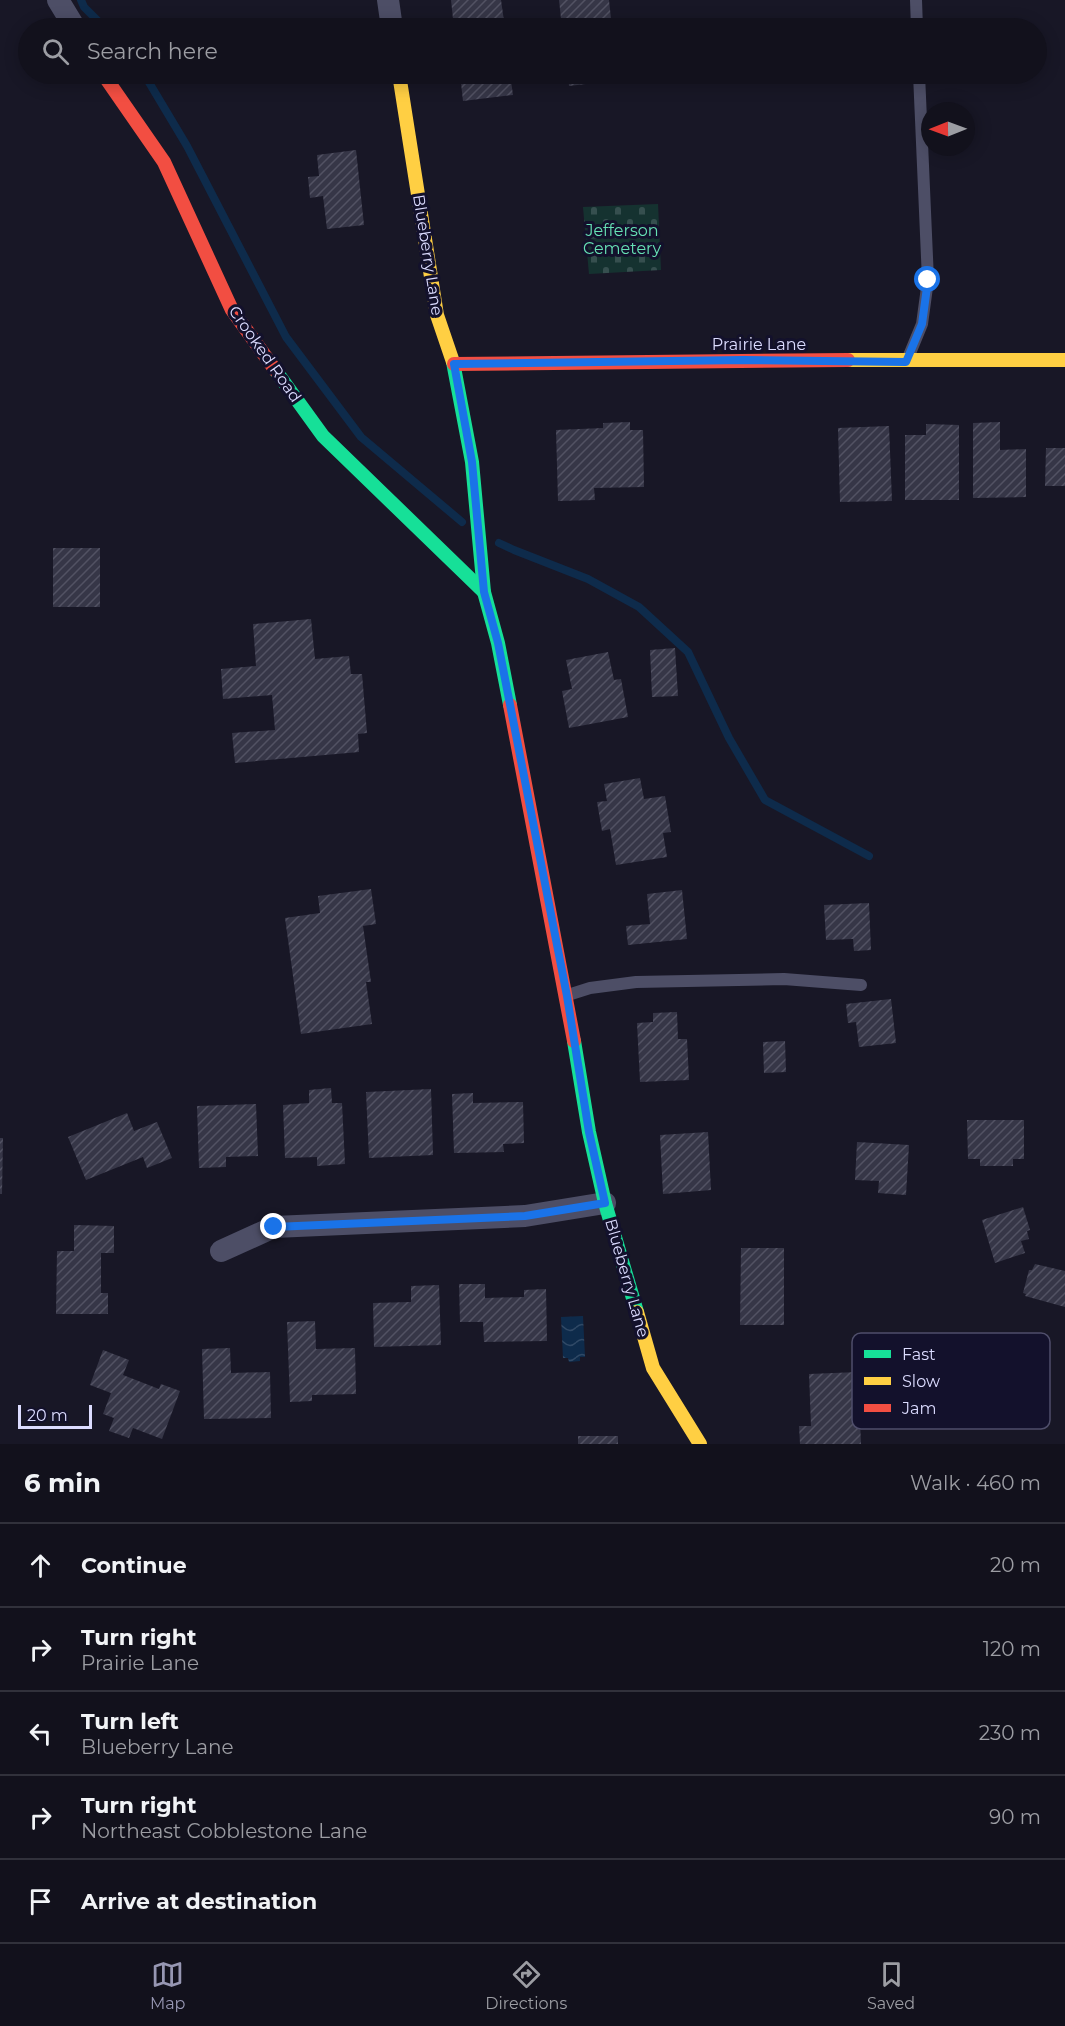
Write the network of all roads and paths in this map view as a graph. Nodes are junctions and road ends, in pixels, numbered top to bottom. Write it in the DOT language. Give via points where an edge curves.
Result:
graph roads {
  1 [pos="58,0"];
  2 [pos="388,0"];
  3 [pos="916,0"];
  4 [pos="69,18"];
  5 [pos="391,18"];
  6 [pos="917,18"];
  7 [pos="110,84"];
  8 [pos="401,84"];
  9 [pos="919,84"];
  10 [pos="1065,360"];
  11 [pos="906,362"];
  12 [pos="454,364"];
  13 [pos="484,592"];
  14 [pos="861,985"];
  15 [pos="567,996"];
  16 [pos="605,1203"];
  17 [pos="221,1251"];
  18 [pos="700,1444"];
  1 -- 4 [label="street"];
  2 -- 5 [label="street"];
  3 -- 6 [label="lane"];
  7 -- 13 [label="street, Crooked Road" via="164,162 232,310 323,436"];
  8 -- 12 [label="street, Blueberry Lane" via="437,315"];
  9 -- 11 [label="lane" via="928,280 922,324"];
  10 -- 11 [label="street, Prairie Lane"];
  11 -- 12 [label="street, Prairie Lane"];
  12 -- 13 [label="street, Blueberry Lane" via="472,462"];
  13 -- 15 [label="street, Blueberry Lane" via="498,643"];
  14 -- 15 [label="lane" via="784,979 636,982 591,988"];
  15 -- 16 [label="street, Blueberry Lane"];
  16 -- 17 [label="street" via="525,1216 274,1227"];
  16 -- 18 [label="street, Blueberry Lane" via="653,1368"];
}
